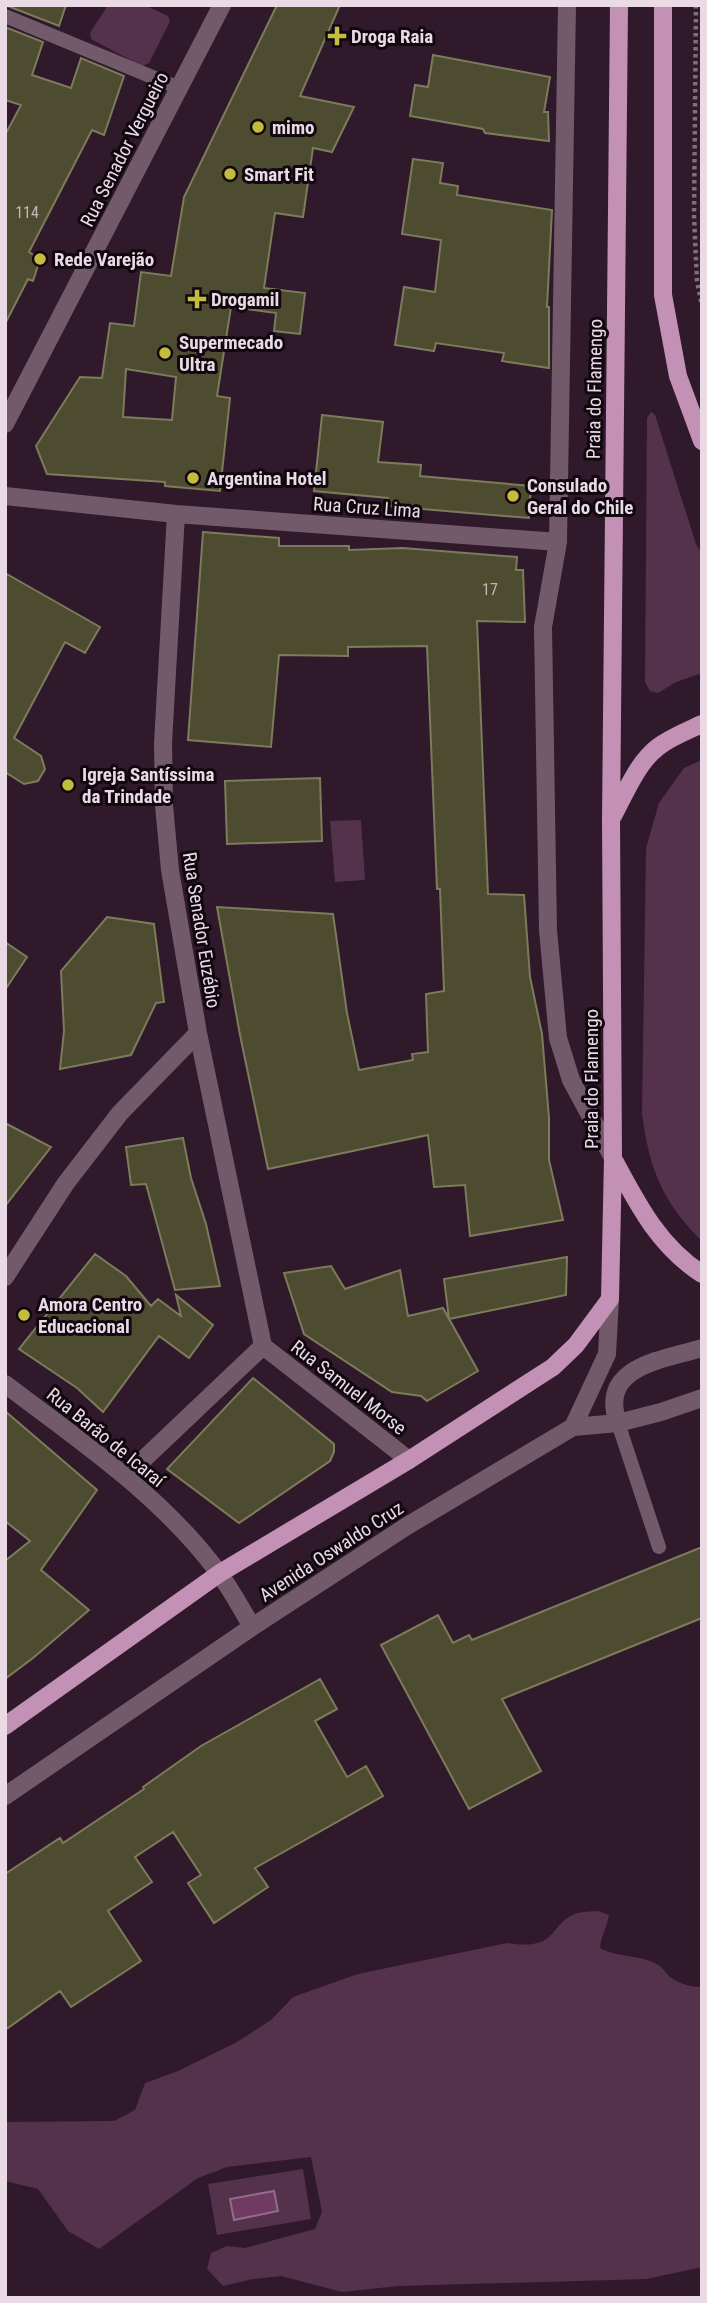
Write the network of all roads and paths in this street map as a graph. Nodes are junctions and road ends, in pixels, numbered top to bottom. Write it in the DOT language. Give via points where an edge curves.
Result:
graph roads {
  1 [pos="222,5"];
  2 [pos="567,5"];
  3 [pos="619,5"];
  4 [pos="663,5"];
  5 [pos="696,5"];
  6 [pos="5,16"];
  7 [pos="179,88"];
  8 [pos="702,306"];
  9 [pos="10,405"];
  10 [pos="5,424"];
  11 [pos="702,441"];
  12 [pos="5,496"];
  13 [pos="176,514"];
  14 [pos="558,542"];
  15 [pos="702,724"];
  16 [pos="611,819"];
  17 [pos="198,1033"];
  18 [pos="613,1158"];
  19 [pos="702,1274"];
  20 [pos="5,1277"];
  21 [pos="611,1299"];
  22 [pos="263,1346"];
  23 [pos="702,1348"];
  24 [pos="5,1384"];
  25 [pos="702,1398"];
  26 [pos="618,1423"];
  27 [pos="573,1427"];
  28 [pos="410,1460"];
  29 [pos="126,1476"];
  30 [pos="659,1546"];
  31 [pos="220,1573"];
  32 [pos="252,1626"];
  33 [pos="5,1726"];
  34 [pos="5,1796"];
  1 -- 7 [label="street, Rua Senador Vergueiro"];
  2 -- 14 [label="street, Praia do Flamengo"];
  3 -- 16 [label="main road, Praia do Flamengo"];
  4 -- 11 [label="main road" via="663,295 678,376"];
  5 -- 8 [label="path" via="694,216"];
  6 -- 7 [label="lane"];
  7 -- 9 [label="street, Rua Senador Vergueiro"];
  9 -- 10 [label="street, Rua Senador Vergueiro"];
  12 -- 13 [label="street, Rua Cruz Lima"];
  13 -- 14 [label="street, Rua Cruz Lima"];
  13 -- 17 [label="street, Rua Senador Euzébio" via="163,744 164,805 170,870"];
  14 -- 18 [label="street, Praia do Flamengo" via="543,627 548,930 558,1038 571,1080"];
  15 -- 16 [label="main road" via="656,749"];
  16 -- 18 [label="main road, Praia do Flamengo"];
  17 -- 20 [label="street" via="112,1123 66,1183"];
  17 -- 22 [label="street, Rua Senador Euzébio"];
  18 -- 19 [label="main road" via="661,1240"];
  18 -- 21 [label="main road"];
  21 -- 27 [label="street" via="607,1354"];
  21 -- 28 [label="main road, Avenida Oswaldo Cruz" via="553,1367"];
  22 -- 28 [label="street, Rua Samuel Morse"];
  22 -- 29 [label="street"];
  23 -- 26 [label="street" via="636,1368 626,1376 614,1397"];
  24 -- 29 [label="street, Rua Barão de Icaraí"];
  25 -- 26 [label="street"];
  26 -- 27 [label="street"];
  26 -- 30 [label="lane"];
  27 -- 32 [label="street, Avenida Oswaldo Cruz"];
  28 -- 31 [label="main road, Avenida Oswaldo Cruz"];
  29 -- 31 [label="street, Rua Barão de Icaraí"];
  31 -- 32 [label="street, Rua Barão de Icaraí"];
  31 -- 33 [label="main road, Avenida Oswaldo Cruz"];
  32 -- 34 [label="street, Avenida Oswaldo Cruz"];
}
